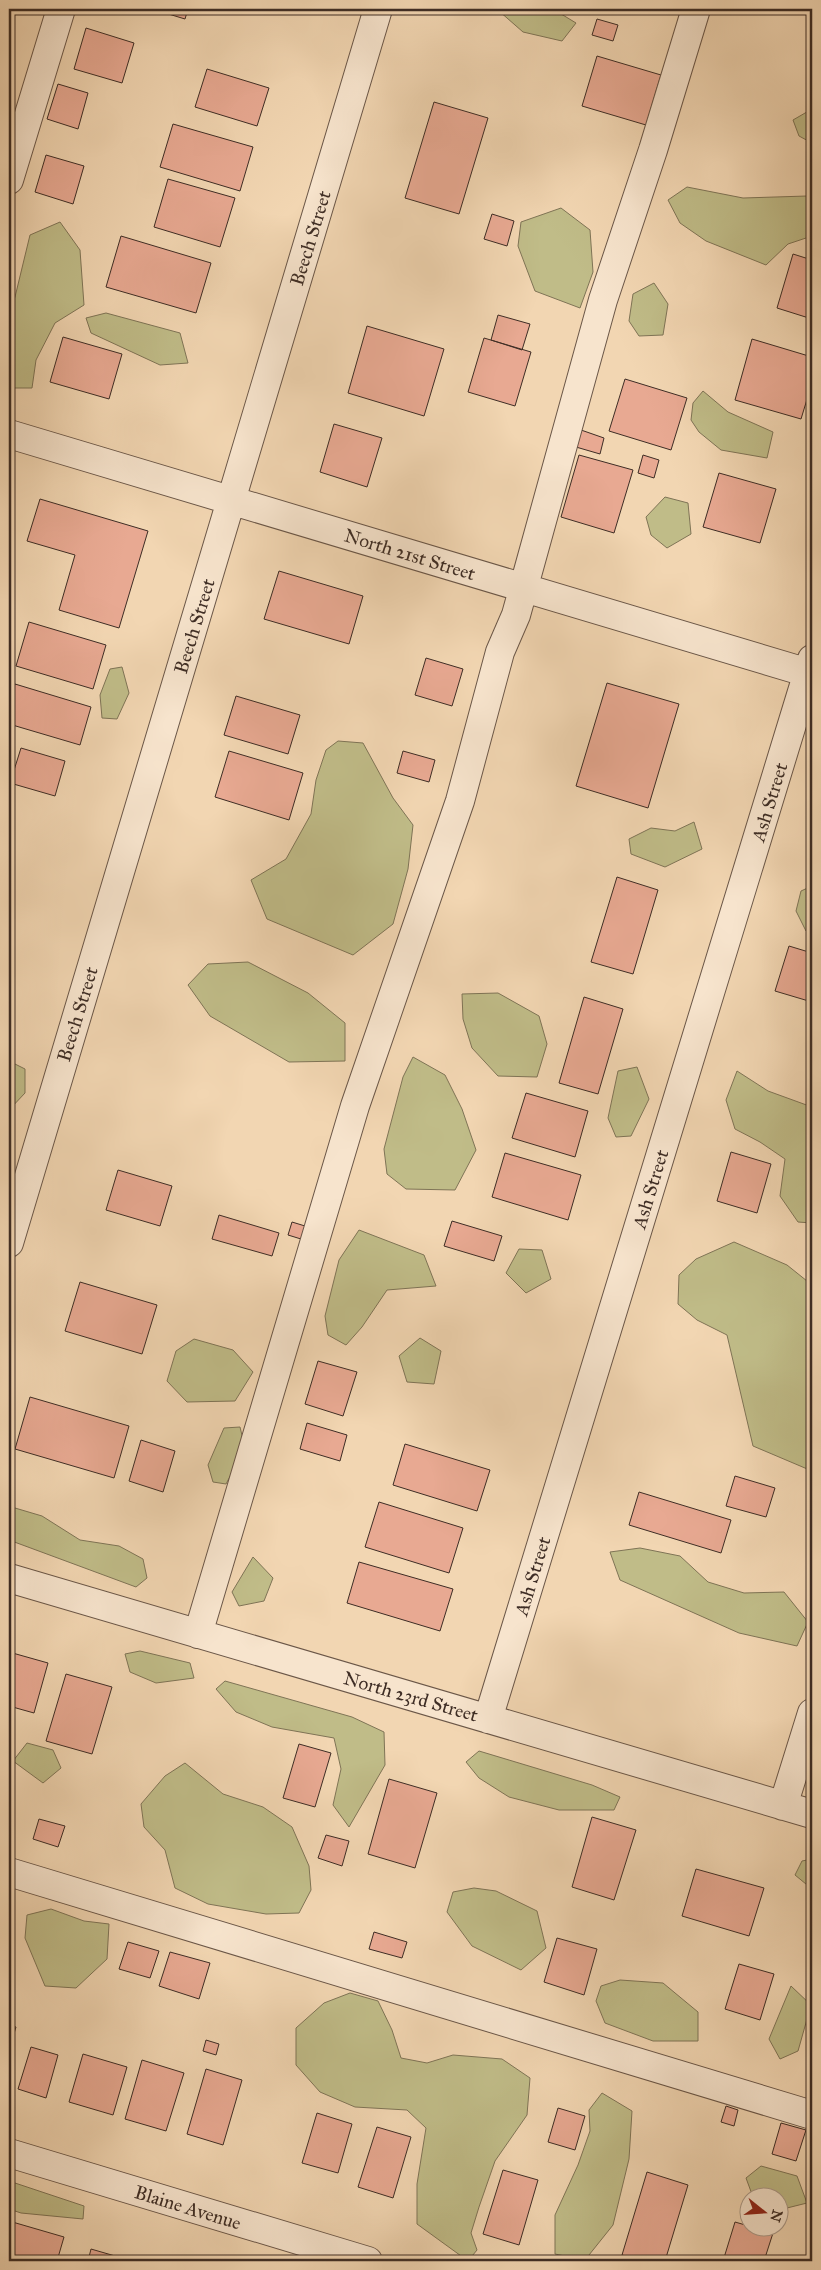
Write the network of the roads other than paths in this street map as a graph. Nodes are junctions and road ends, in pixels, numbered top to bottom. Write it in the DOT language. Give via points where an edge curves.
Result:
graph roads {
  1 [pos="60,9"];
  2 [pos="378,9"];
  3 [pos="696,9"];
  4 [pos="9,180"];
  5 [pos="9,434"];
  6 [pos="231,500"];
  7 [pos="524,588"];
  8 [pos="811,669"];
  9 [pos="9,1243"];
  10 [pos="9,1578"];
  11 [pos="198,1634"];
  12 [pos="812,1713"];
  13 [pos="488,1719"];
  14 [pos="783,1806"];
  15 [pos="812,1814"];
  16 [pos="9,1872"];
  17 [pos="812,2115"];
  18 [pos="9,2154"];
  19 [pos="368,2261"];
  1 -- 4 [label="street"];
  2 -- 6 [label="street, Beech Street"];
  3 -- 7 [label="street" via="604,300"];
  5 -- 6 [label="street, North 21st Street"];
  6 -- 7 [label="street, North 21st Street"];
  6 -- 9 [label="street, Beech Street"];
  7 -- 8 [label="street, North 21st Street"];
  7 -- 11 [label="street" via="500,652 460,801 355,1106"];
  8 -- 13 [label="street, Ash Street"];
  10 -- 11 [label="street, North 23rd Street"];
  11 -- 13 [label="street, North 23rd Street"];
  12 -- 14 [label="street"];
  13 -- 14 [label="street, North 23rd Street"];
  14 -- 15 [label="street, North 23rd Street"];
  16 -- 17 [label="street"];
  18 -- 19 [label="street, Blaine Avenue"];
}
